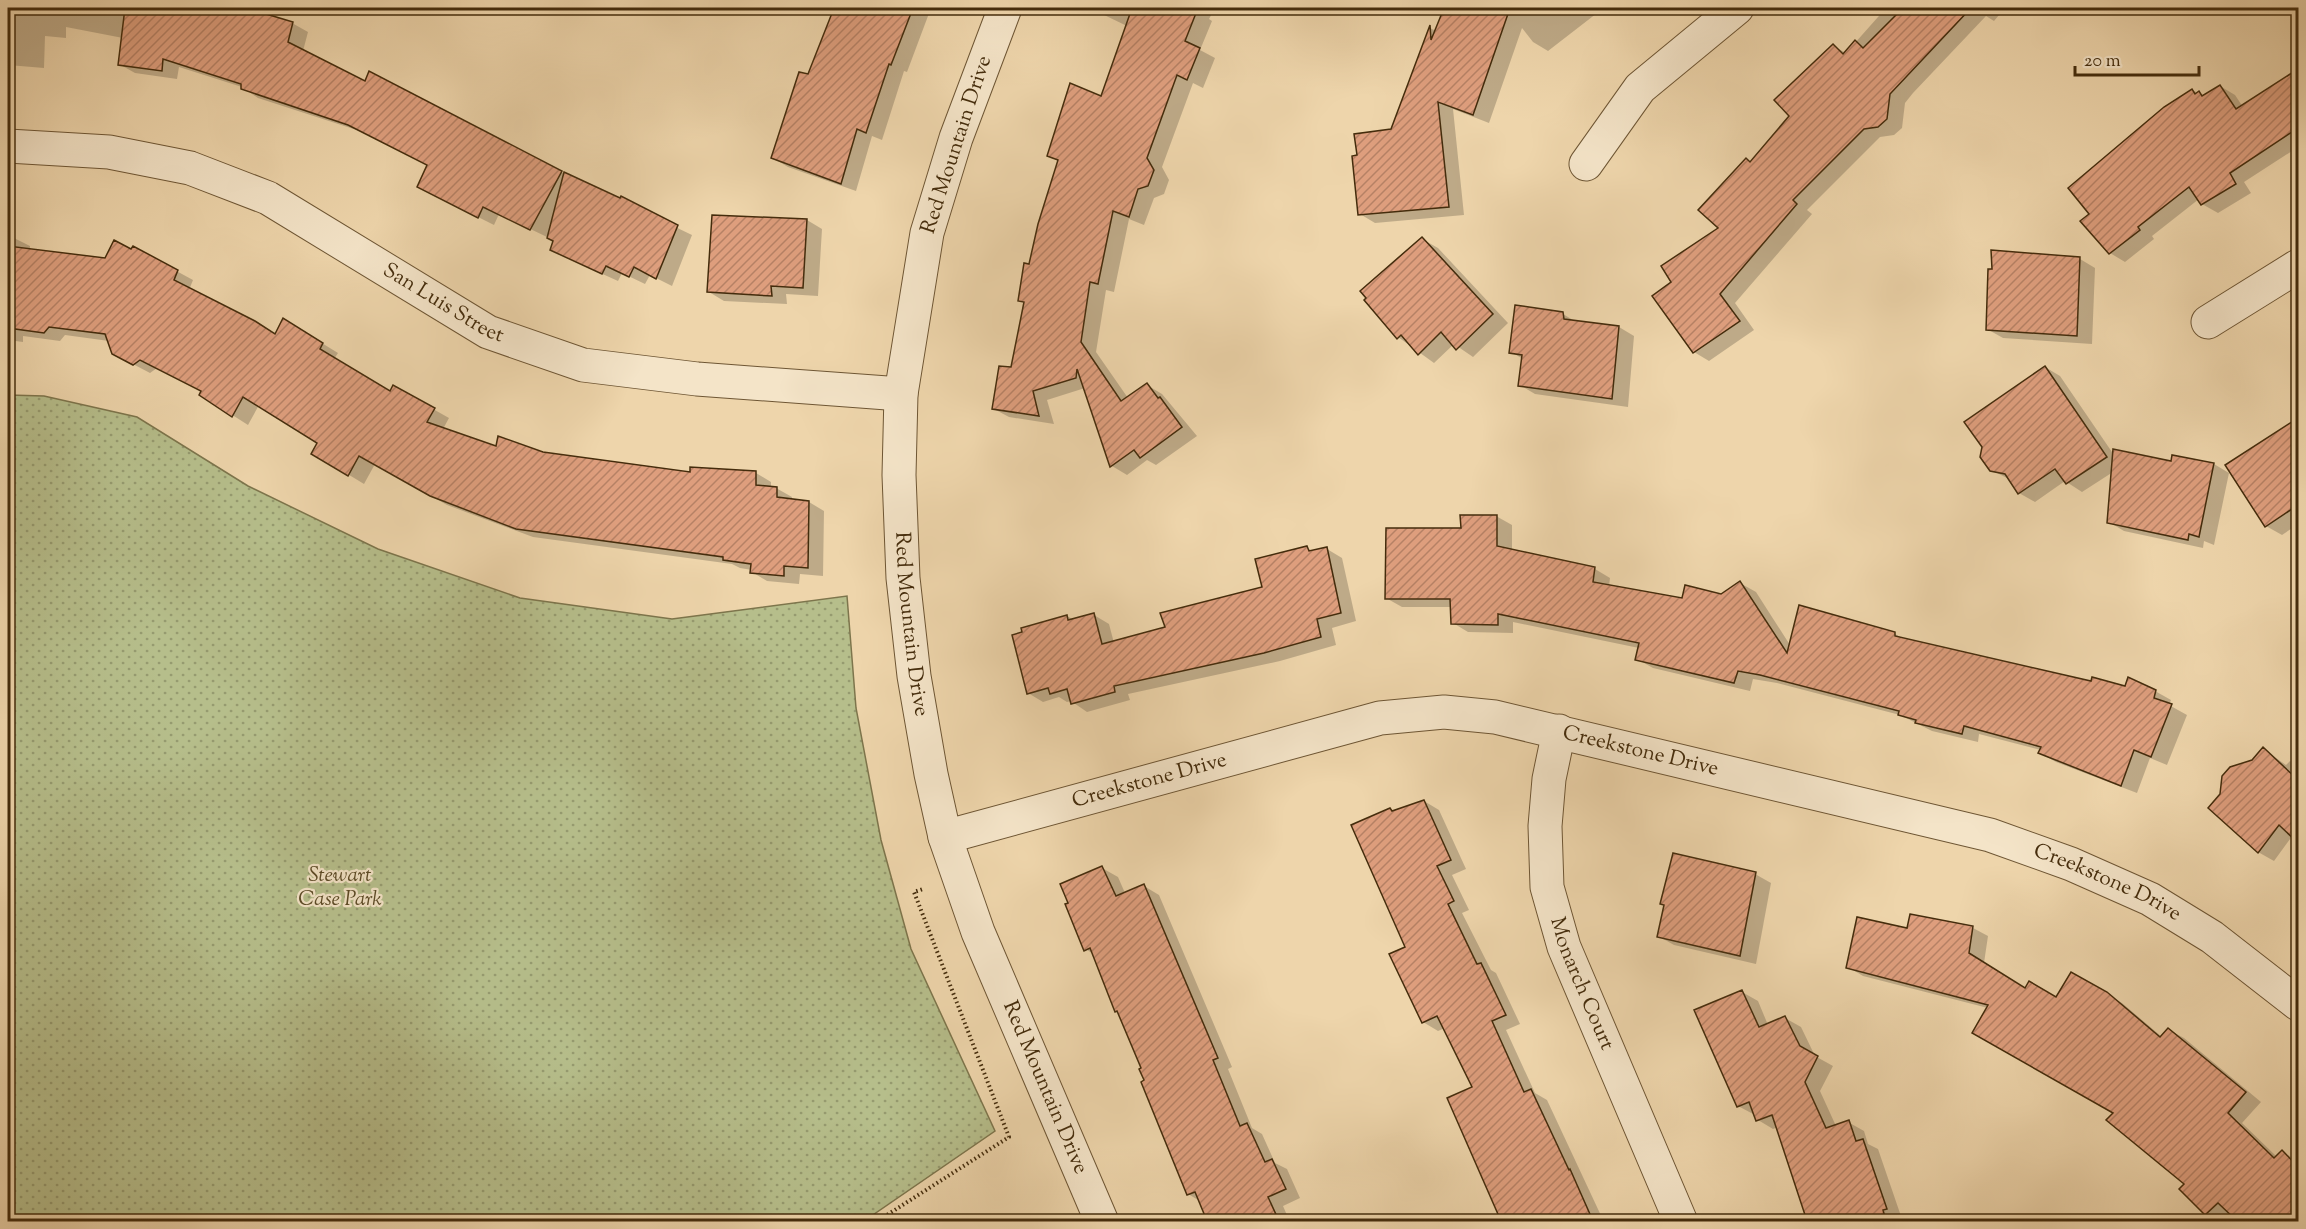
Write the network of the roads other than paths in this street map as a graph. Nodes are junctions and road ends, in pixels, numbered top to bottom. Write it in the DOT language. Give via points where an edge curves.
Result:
graph roads {
  1 [pos="1005,8"];
  2 [pos="1737,8"];
  3 [pos="8,146"];
  4 [pos="1586,164"];
  5 [pos="2298,266"];
  6 [pos="2208,322"];
  7 [pos="901,394"];
  8 [pos="1559,731"];
  9 [pos="945,837"];
  10 [pos="2296,996"];
  11 [pos="1102,1221"];
  12 [pos="1681,1221"];
  1 -- 7 [label="street, Red Mountain Drive" via="956,138 927,233"];
  2 -- 4 [label="street" via="1640,88"];
  3 -- 7 [label="street, San Luis Street" via="109,152 190,168 268,198 488,332 583,365 697,379"];
  5 -- 6 [label="street"];
  7 -- 9 [label="street, Red Mountain Drive" via="903,578 914,676"];
  8 -- 9 [label="street, Creekstone Drive" via="1495,717 1444,712 1380,718"];
  8 -- 10 [label="street, Creekstone Drive" via="1990,835 2071,864 2150,899"];
  8 -- 12 [label="street, Monarch Court" via="1545,826 1547,887 1564,946"];
  9 -- 11 [label="street, Red Mountain Drive" via="978,932"];
}
